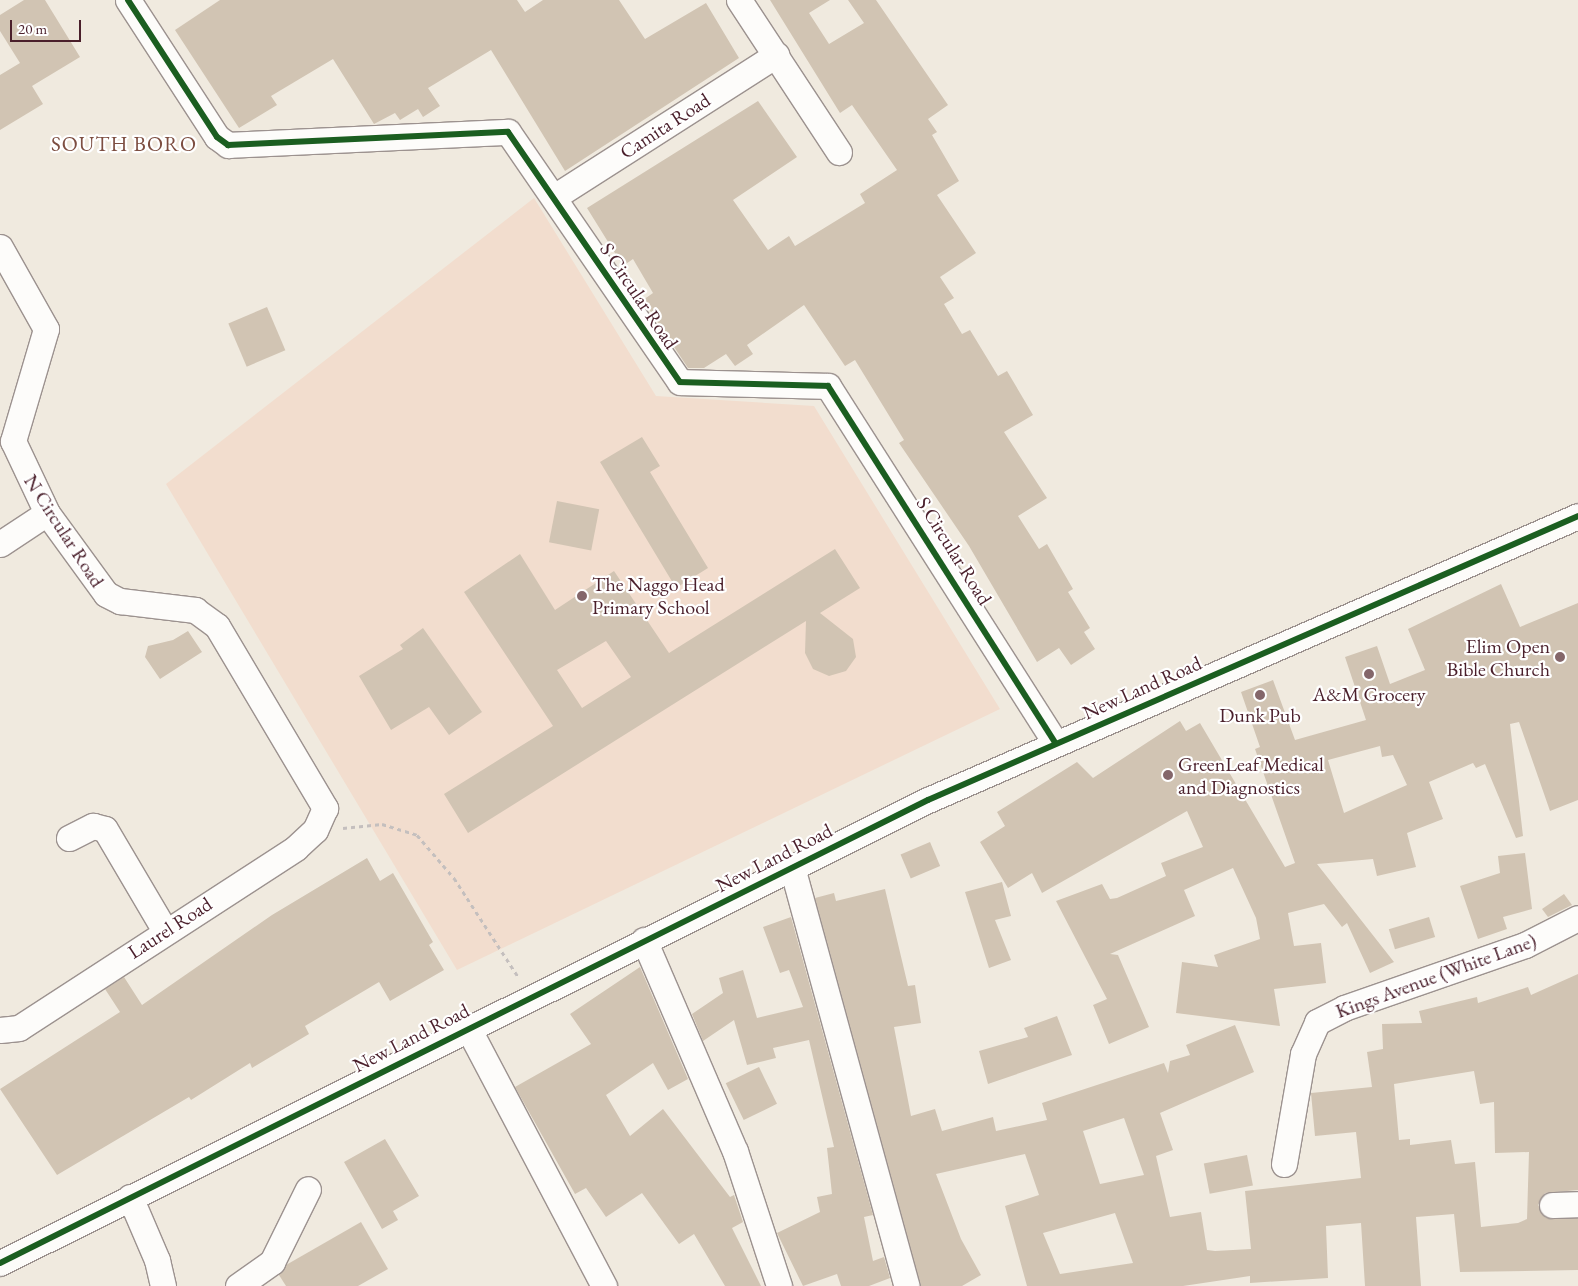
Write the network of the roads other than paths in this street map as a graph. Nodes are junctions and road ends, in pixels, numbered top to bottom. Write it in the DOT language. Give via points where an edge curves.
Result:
graph roads {
  1 [pos="739,0"];
  2 [pos="132,1"];
  3 [pos="776,55"];
  4 [pos="838,152"];
  5 [pos="554,197"];
  6 [pos="0,247"];
  7 [pos="47,513"];
  8 [pos="1578,516"];
  9 [pos="0,544"];
  10 [pos="1055,743"];
  11 [pos="320,819"];
  12 [pos="69,838"];
  13 [pos="792,868"];
  14 [pos="1578,918"];
  15 [pos="165,931"];
  16 [pos="644,940"];
  17 [pos="468,1028"];
  18 [pos="0,1030"];
  19 [pos="1284,1164"];
  20 [pos="308,1189"];
  21 [pos="130,1197"];
  22 [pos="1578,1204"];
  23 [pos="1552,1205"];
  24 [pos="0,1263"];
  25 [pos="163,1286"];
  26 [pos="238,1286"];
  27 [pos="604,1286"];
  28 [pos="779,1286"];
  29 [pos="907,1286"];
  1 -- 3 [label="street"];
  2 -- 5 [label="street, S Circular Road" via="217,137 228,145 498,130 514,140"];
  3 -- 4 [label="street"];
  3 -- 5 [label="street, Camita Road"];
  5 -- 10 [label="street, S Circular Road" via="680,382 814,384 828,386 838,396"];
  6 -- 7 [label="street, N Circular Road" via="46,329 13,441"];
  7 -- 9 [label="street"];
  7 -- 11 [label="street, N Circular Road" via="106,594 120,601 195,610 217,626"];
  8 -- 10 [label="street, New Land Road"];
  10 -- 13 [label="street, New Land Road"];
  11 -- 15 [label="street, Laurel Road" via="296,848"];
  12 -- 15 [label="street" via="93,826 105,829"];
  13 -- 16 [label="street, New Land Road"];
  13 -- 29 [label="street"];
  14 -- 19 [label="street, Kings Avenue (White Lane)" via="1525,945 1344,1008 1317,1022 1303,1054"];
  15 -- 18 [label="street, Laurel Road" via="19,1028"];
  16 -- 17 [label="street, New Land Road"];
  16 -- 28 [label="street" via="734,1151"];
  17 -- 21 [label="street, New Land Road"];
  17 -- 27 [label="street"];
  20 -- 26 [label="street" via="272,1262"];
  21 -- 24 [label="street, New Land Road"];
  21 -- 25 [label="street" via="157,1260"];
  22 -- 23 [label="street"];
}
